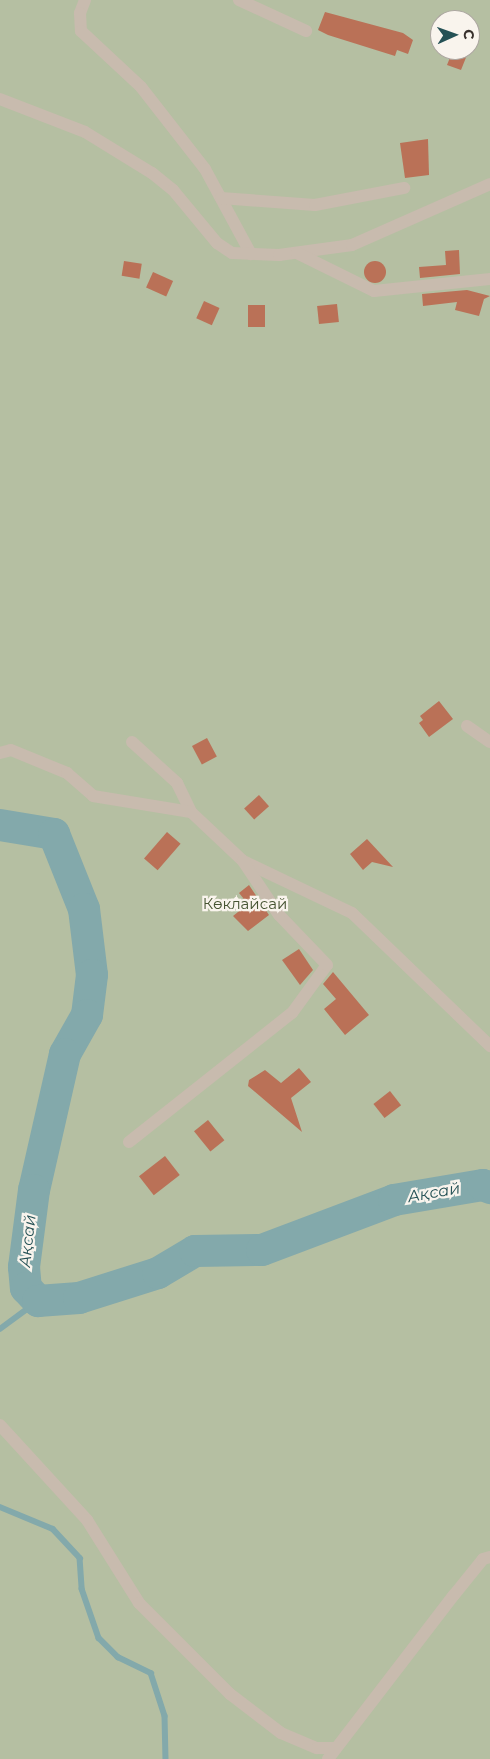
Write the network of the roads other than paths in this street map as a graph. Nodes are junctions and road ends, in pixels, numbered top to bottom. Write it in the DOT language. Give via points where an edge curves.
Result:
graph roads {
  1 [pos="86,0"];
  2 [pos="239,0"];
  3 [pos="306,31"];
  4 [pos="0,100"];
  5 [pos="490,184"];
  6 [pos="404,188"];
  7 [pos="221,198"];
  8 [pos="297,253"];
  9 [pos="251,254"];
  10 [pos="490,279"];
  11 [pos="467,726"];
  12 [pos="132,742"];
  13 [pos="490,742"];
  14 [pos="0,753"];
  15 [pos="192,812"];
  16 [pos="243,861"];
  17 [pos="490,1046"];
  18 [pos="129,1142"];
  19 [pos="0,1426"];
  20 [pos="490,1557"];
  21 [pos="336,1748"];
  22 [pos="328,1759"];
  1 -- 7 [label="street" via="80,13 81,31 140,87 205,169"];
  2 -- 3 [label="street"];
  4 -- 9 [label="street" via="85,132 152,173 173,190 217,243 232,252"];
  5 -- 8 [label="street" via="352,245"];
  6 -- 7 [label="street" via="314,205"];
  7 -- 9 [label="street"];
  8 -- 9 [label="street"];
  8 -- 10 [label="street" via="374,291"];
  11 -- 13 [label="street"];
  12 -- 15 [label="street" via="152,765 177,783"];
  14 -- 15 [label="street" via="11,750 67,773 93,796"];
  15 -- 16 [label="street"];
  16 -- 17 [label="street" via="352,913"];
  16 -- 18 [label="street" via="279,915 328,965 292,1013"];
  19 -- 21 [label="street" via="87,1520 139,1603 230,1694 280,1733 317,1748"];
  20 -- 21 [label="street" via="484,1559 454,1595"];
  21 -- 22 [label="street"];
}
